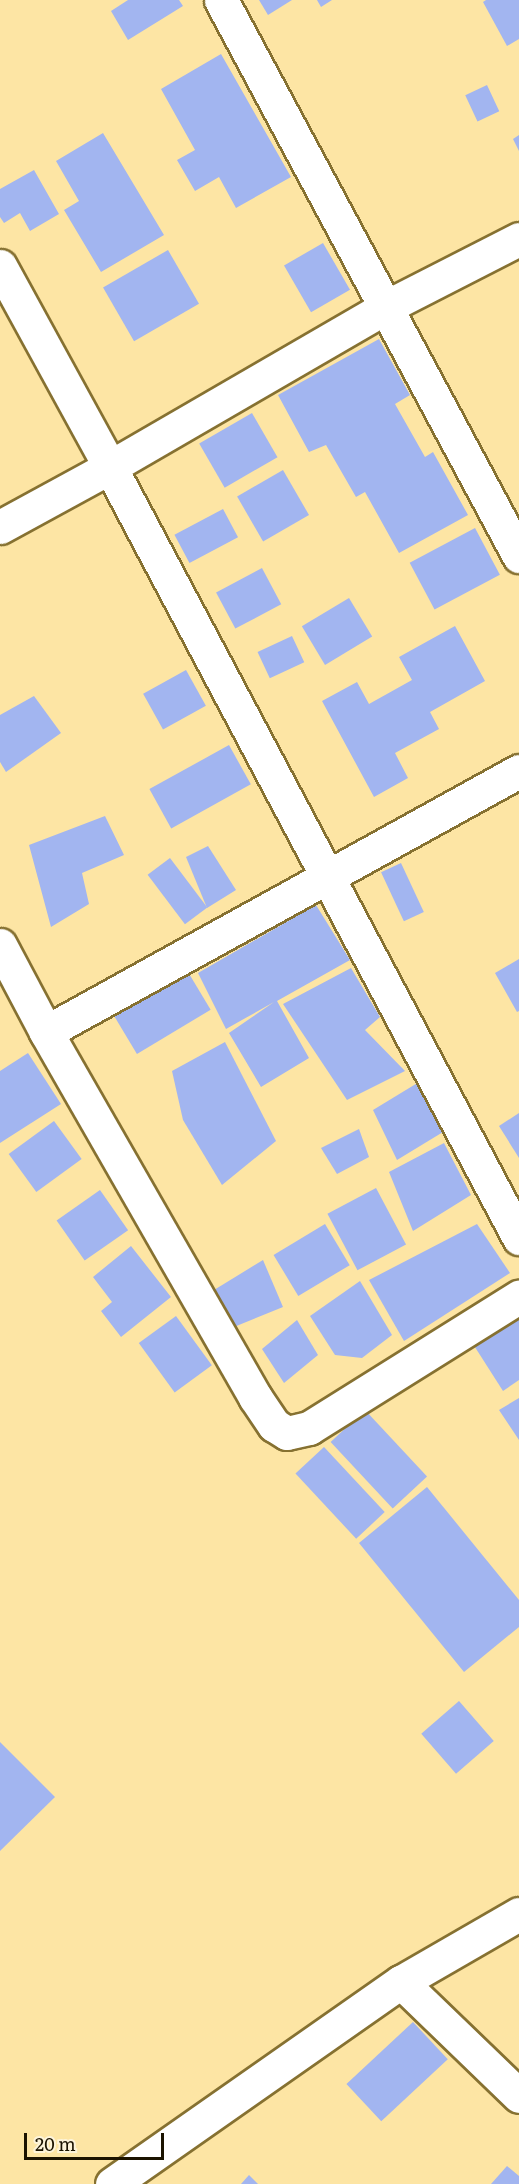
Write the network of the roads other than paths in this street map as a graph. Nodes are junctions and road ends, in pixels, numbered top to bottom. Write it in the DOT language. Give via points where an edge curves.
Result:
graph roads {
  1 [pos="221,0"];
  2 [pos="519,239"];
  3 [pos="0,266"];
  4 [pos="386,307"];
  5 [pos="110,467"];
  6 [pos="0,527"];
  7 [pos="519,556"];
  8 [pos="519,771"];
  9 [pos="326,877"];
  10 [pos="0,945"];
  11 [pos="46,1032"];
  12 [pos="519,1238"];
  13 [pos="519,1297"];
  14 [pos="519,1914"];
  15 [pos="401,1982"];
  16 [pos="519,2096"];
  17 [pos="112,2184"];
  1 -- 4 [label="street"];
  2 -- 4 [label="street"];
  3 -- 5 [label="street"];
  4 -- 5 [label="street"];
  4 -- 7 [label="street"];
  5 -- 6 [label="street"];
  5 -- 9 [label="street"];
  8 -- 9 [label="street"];
  9 -- 11 [label="street"];
  9 -- 12 [label="street"];
  10 -- 11 [label="street"];
  11 -- 13 [label="street" via="274,1425 287,1432 309,1428"];
  14 -- 15 [label="street"];
  15 -- 16 [label="street"];
  15 -- 17 [label="street"];
}
